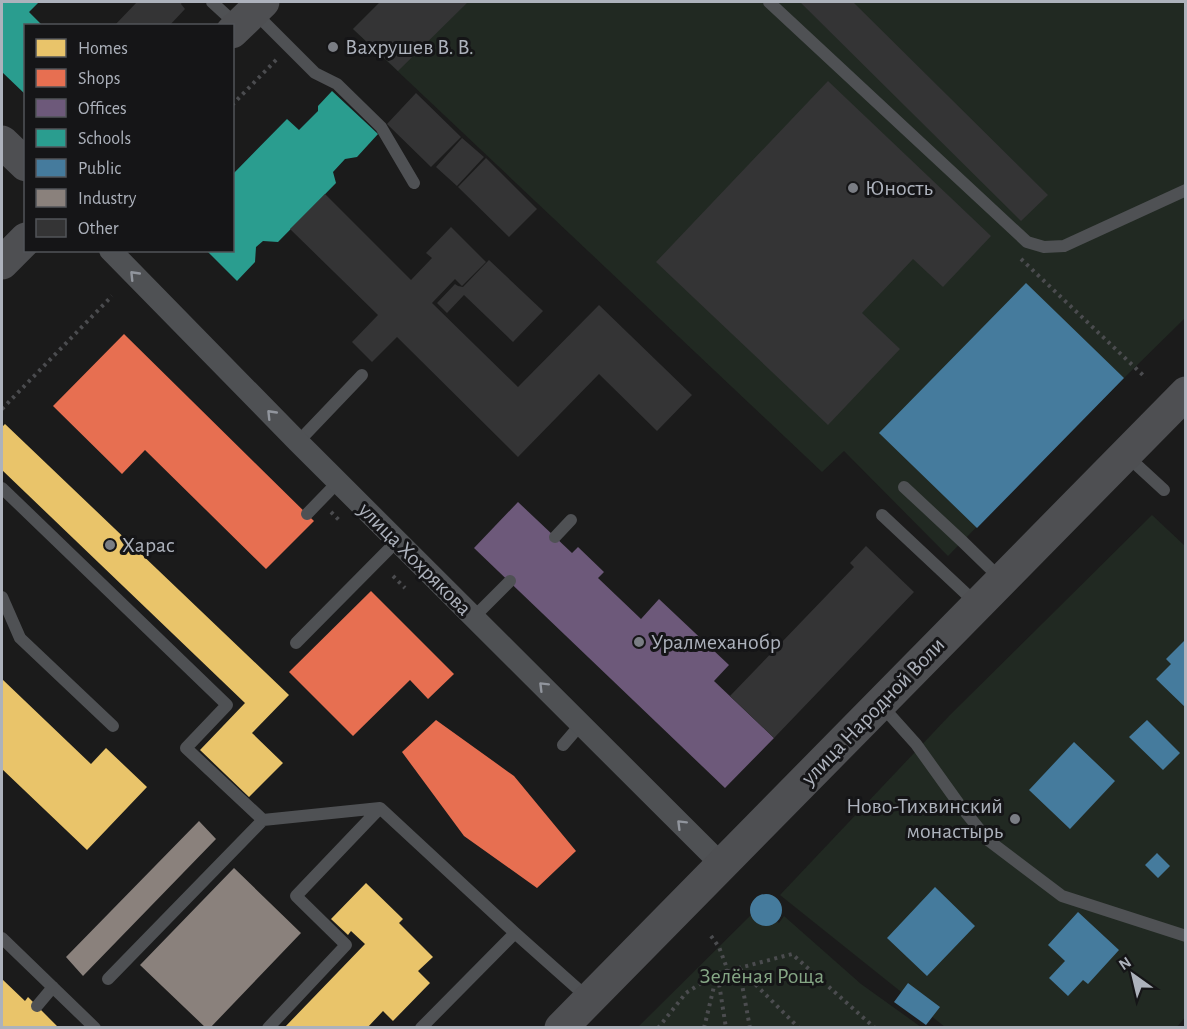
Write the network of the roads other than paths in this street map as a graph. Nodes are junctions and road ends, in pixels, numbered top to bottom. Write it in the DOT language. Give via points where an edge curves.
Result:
graph roads {
  1 [pos="769,2"];
  2 [pos="234,12"];
  3 [pos="2,142"];
  4 [pos="24,163"];
  5 [pos="414,183"];
  6 [pos="1185,190"];
  7 [pos="24,241"];
  8 [pos="112,252"];
  9 [pos="2,263"];
  10 [pos="362,375"];
  11 [pos="1185,393"];
  12 [pos="298,442"];
  13 [pos="1125,454"];
  14 [pos="338,482"];
  15 [pos="904,487"];
  16 [pos="2,488"];
  17 [pos="1164,490"];
  18 [pos="307,514"];
  19 [pos="882,515"];
  20 [pos="571,520"];
  21 [pos="555,537"];
  22 [pos="397,541"];
  23 [pos="1002,580"];
  24 [pos="510,581"];
  25 [pos="2,597"];
  26 [pos="978,604"];
  27 [pos="474,617"];
  28 [pos="296,643"];
  29 [pos="880,704"];
  30 [pos="581,724"];
  31 [pos="113,726"];
  32 [pos="563,745"];
  33 [pos="380,808"];
  34 [pos="263,820"];
  35 [pos="722,865"];
  36 [pos="514,933"];
  37 [pos="1185,936"];
  38 [pos="2,938"];
  39 [pos="108,979"];
  40 [pos="53,987"];
  41 [pos="589,999"];
  42 [pos="37,1006"];
  43 [pos="95,1028"];
  44 [pos="268,1028"];
  45 [pos="421,1028"];
  46 [pos="561,1028"];
  1 -- 6 [label="lane" via="1027,242 1044,248 1064,246"];
  2 -- 5 [label="lane" via="289,46 315,73 337,84 381,127"];
  3 -- 4 [label="street"];
  7 -- 9 [label="street"];
  12 -- 8 [label="street, улица Хохрякова, one-way"];
  10 -- 12 [label="lane"];
  11 -- 13 [label="street, улица Народной Воли"];
  12 -- 14 [label="street, улица Хохрякова"];
  13 -- 17 [label="lane"];
  13 -- 23 [label="street, улица Народной Воли"];
  14 -- 18 [label="lane"];
  14 -- 22 [label="street, улица Хохрякова"];
  15 -- 23 [label="lane"];
  16 -- 34 [label="lane" via="227,705 186,748"];
  19 -- 26 [label="lane"];
  20 -- 21 [label="lane"];
  22 -- 27 [label="street, улица Хохрякова"];
  22 -- 28 [label="lane"];
  23 -- 26 [label="street, улица Народной Воли"];
  24 -- 27 [label="lane"];
  25 -- 31 [label="lane" via="20,638"];
  26 -- 29 [label="street, улица Народной Воли"];
  30 -- 27 [label="street, улица Хохрякова, one-way"];
  29 -- 35 [label="street, улица Народной Воли"];
  29 -- 37 [label="lane" via="916,744 988,840 1062,896"];
  30 -- 32 [label="lane"];
  35 -- 30 [label="street, улица Хохрякова, one-way"];
  33 -- 34 [label="lane"];
  33 -- 36 [label="lane"];
  33 -- 44 [label="lane" via="296,896 346,945"];
  34 -- 39 [label="lane"];
  35 -- 41 [label="street, улица Народной Воли"];
  36 -- 41 [label="lane"];
  36 -- 45 [label="lane"];
  38 -- 40 [label="lane"];
  40 -- 42 [label="lane"];
  40 -- 43 [label="lane"];
  41 -- 46 [label="street, улица Народной Воли"];
}
